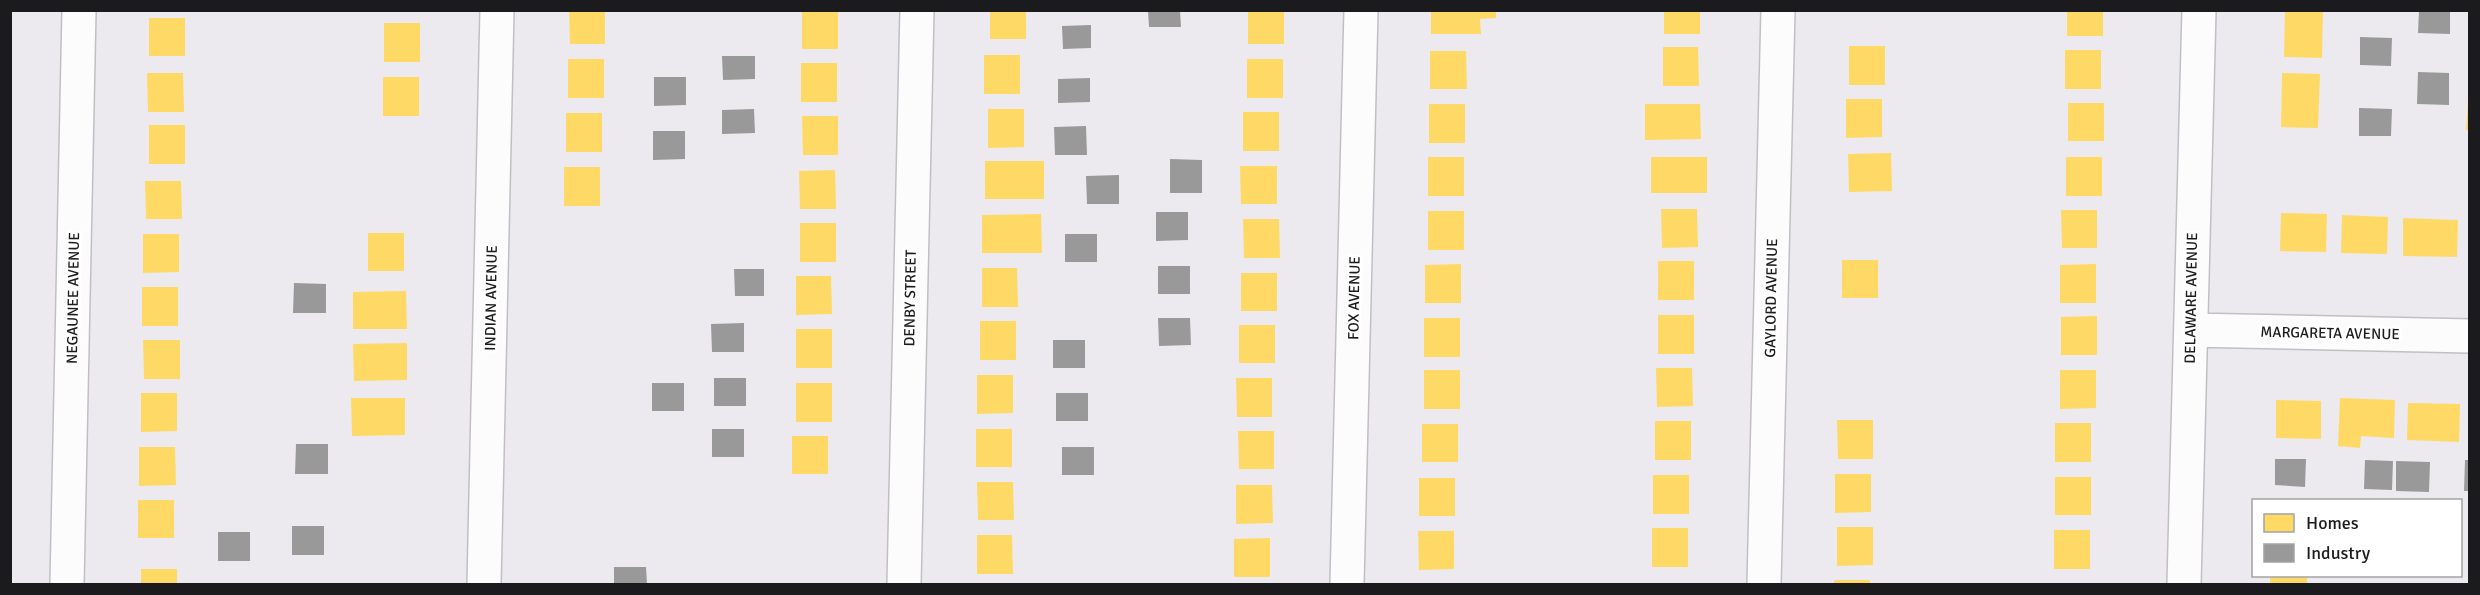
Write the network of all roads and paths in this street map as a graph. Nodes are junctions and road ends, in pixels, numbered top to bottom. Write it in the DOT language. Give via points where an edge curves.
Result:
graph roads {
  1 [pos="79,10"];
  2 [pos="497,10"];
  3 [pos="917,10"];
  4 [pos="1361,10"];
  5 [pos="1778,10"];
  6 [pos="2199,10"];
  7 [pos="2191,330"];
  8 [pos="2469,336"];
  9 [pos="67,585"];
  10 [pos="484,585"];
  11 [pos="904,585"];
  12 [pos="1347,585"];
  13 [pos="1764,585"];
  14 [pos="2184,585"];
  1 -- 9 [label="street, NEGAUNEE AVENUE"];
  2 -- 10 [label="street, INDIAN AVENUE"];
  3 -- 11 [label="street, DENBY STREET"];
  4 -- 12 [label="street, FOX AVENUE"];
  5 -- 13 [label="street, GAYLORD AVENUE"];
  6 -- 7 [label="street, DELAWARE AVENUE"];
  7 -- 8 [label="street, MARGARETA AVENUE"];
  7 -- 14 [label="street, DELAWARE AVENUE"];
}
